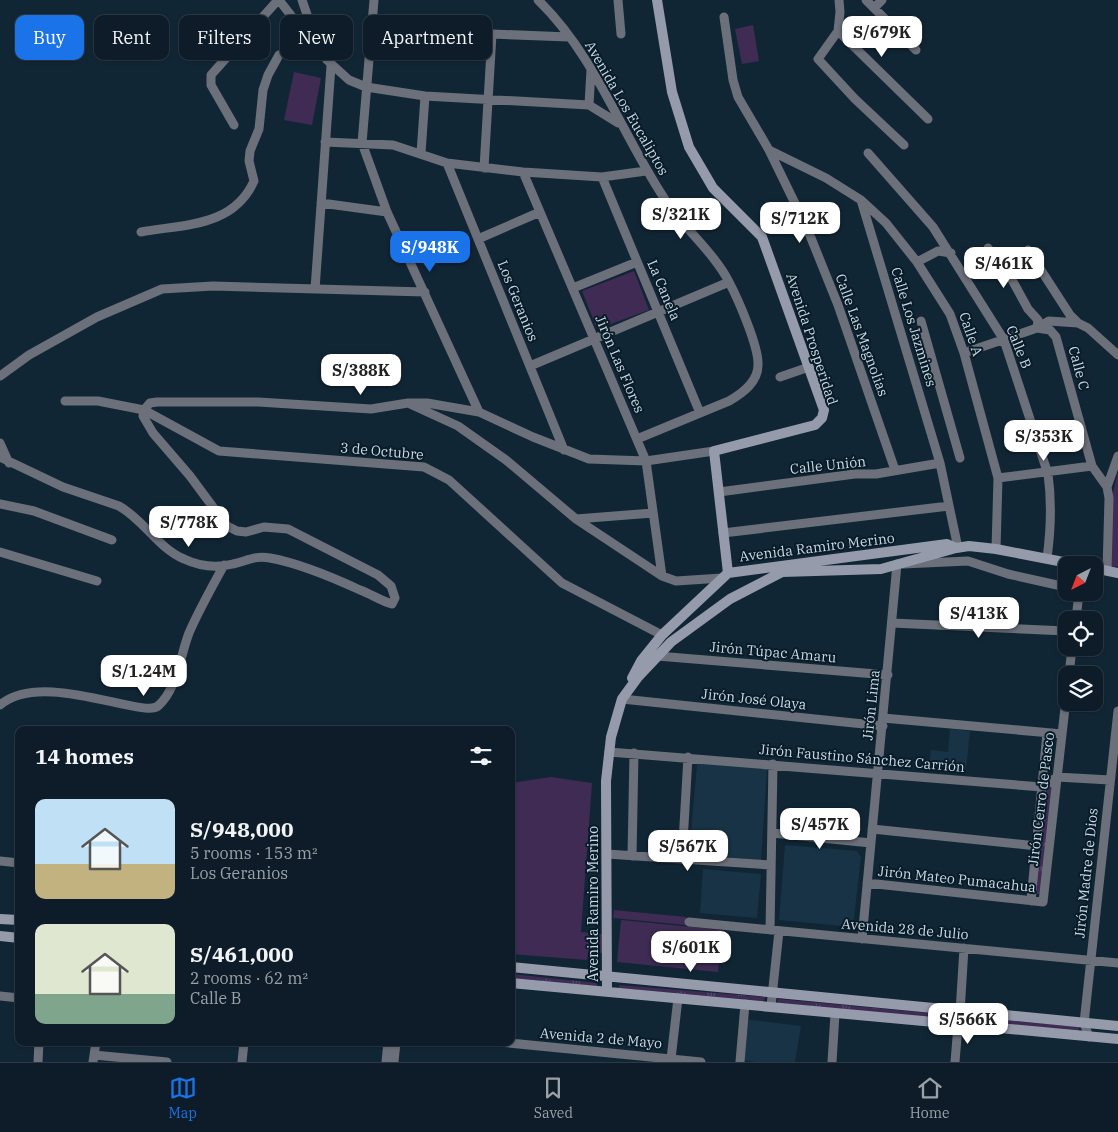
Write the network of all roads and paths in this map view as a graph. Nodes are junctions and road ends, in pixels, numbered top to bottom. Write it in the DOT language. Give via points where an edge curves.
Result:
graph roads {
  1 [pos="278,0"];
  2 [pos="302,0"];
  3 [pos="374,0"];
  4 [pos="538,0"];
  5 [pos="618,0"];
  6 [pos="657,0"];
  7 [pos="866,0"];
  8 [pos="882,0"];
  9 [pos="840,1"];
  10 [pos="874,8"];
  11 [pos="291,15"];
  12 [pos="306,15"];
  13 [pos="724,17"];
  14 [pos="838,31"];
  15 [pos="621,34"];
  16 [pos="569,37"];
  17 [pos="916,50"];
  18 [pos="280,55"];
  19 [pos="327,60"];
  20 [pos="331,66"];
  21 [pos="591,68"];
  22 [pos="366,86"];
  23 [pos="425,96"];
  24 [pos="488,100"];
  25 [pos="589,105"];
  26 [pos="928,119"];
  27 [pos="234,125"];
  28 [pos="624,128"];
  29 [pos="325,142"];
  30 [pos="362,143"];
  31 [pos="904,145"];
  32 [pos="769,150"];
  33 [pos="868,152"];
  34 [pos="421,153"];
  35 [pos="447,163"];
  36 [pos="484,168"];
  37 [pos="646,171"];
  38 [pos="523,172"];
  39 [pos="602,178"];
  40 [pos="861,200"];
  41 [pos="320,204"];
  42 [pos="387,212"];
  43 [pos="540,212"];
  44 [pos="141,232"];
  45 [pos="478,239"];
  46 [pos="988,248"];
  47 [pos="1028,250"];
  48 [pos="951,253"];
  49 [pos="637,262"];
  50 [pos="917,262"];
  51 [pos="729,282"];
  52 [pos="573,288"];
  53 [pos="314,289"];
  54 [pos="425,292"];
  55 [pos="658,313"];
  56 [pos="921,321"];
  57 [pos="1078,324"];
  58 [pos="1038,328"];
  59 [pos="595,340"];
  60 [pos="1004,340"];
  61 [pos="964,353"];
  62 [pos="1118,355"];
  63 [pos="530,366"];
  64 [pos="809,367"];
  65 [pos="0,376"];
  66 [pos="780,377"];
  67 [pos="65,401"];
  68 [pos="408,403"];
  69 [pos="144,410"];
  70 [pos="479,412"];
  71 [pos="700,413"];
  72 [pos="637,439"];
  73 [pos="0,443"];
  74 [pos="564,450"];
  75 [pos="714,451"];
  76 [pos="1118,456"];
  77 [pos="0,457"];
  78 [pos="960,458"];
  79 [pos="646,461"];
  80 [pos="9,463"];
  81 [pos="940,463"];
  82 [pos="1092,466"];
  83 [pos="895,470"];
  84 [pos="1048,474"];
  85 [pos="998,478"];
  86 [pos="1108,487"];
  87 [pos="719,492"];
  88 [pos="0,504"];
  89 [pos="949,506"];
  90 [pos="653,513"];
  91 [pos="576,519"];
  92 [pos="723,533"];
  93 [pos="112,540"];
  94 [pos="957,548"];
  95 [pos="996,549"];
  96 [pos="0,552"];
  97 [pos="1047,558"];
  98 [pos="1058,560"];
  99 [pos="898,564"];
  100 [pos="224,565"];
  101 [pos="1103,570"];
  102 [pos="1106,570"];
  103 [pos="1118,573"];
  104 [pos="725,575"];
  105 [pos="662,576"];
  106 [pos="97,581"];
  107 [pos="1058,585"];
  108 [pos="892,624"];
  109 [pos="1058,631"];
  110 [pos="662,635"];
  111 [pos="657,656"];
  112 [pos="888,675"];
  113 [pos="622,699"];
  114 [pos="0,705"];
  115 [pos="1065,711"];
  116 [pos="1118,711"];
  117 [pos="883,722"];
  118 [pos="1047,733"];
  119 [pos="1062,734"];
  120 [pos="609,752"];
  121 [pos="634,753"];
  122 [pos="688,757"];
  123 [pos="773,764"];
  124 [pos="878,773"];
  125 [pos="1058,777"];
  126 [pos="1110,780"];
  127 [pos="1042,787"];
  128 [pos="872,829"];
  129 [pos="772,833"];
  130 [pos="871,843"];
  131 [pos="1037,846"];
  132 [pos="607,854"];
  133 [pos="632,856"];
  134 [pos="682,859"];
  135 [pos="0,861"];
  136 [pos="15,863"];
  137 [pos="771,865"];
  138 [pos="867,883"];
  139 [pos="1031,901"];
  140 [pos="1043,902"];
  141 [pos="0,919"];
  142 [pos="15,920"];
  143 [pos="689,922"];
  144 [pos="775,930"];
  145 [pos="0,936"];
  146 [pos="15,938"];
  147 [pos="862,939"];
  148 [pos="964,948"];
  149 [pos="1090,960"];
  150 [pos="1118,963"];
  151 [pos="515,968"];
  152 [pos="607,977"];
  153 [pos="515,983"];
  154 [pos="607,991"];
  155 [pos="772,994"];
  156 [pos="0,996"];
  157 [pos="15,998"];
  158 [pos="678,998"];
  159 [pos="745,1004"];
  160 [pos="771,1006"];
  161 [pos="960,1012"];
  162 [pos="836,1014"];
  163 [pos="1084,1023"];
  164 [pos="958,1025"];
  165 [pos="1118,1026"];
  166 [pos="1089,1036"];
  167 [pos="1118,1039"];
  168 [pos="515,1044"];
  169 [pos="39,1046"];
  170 [pos="96,1046"];
  171 [pos="244,1046"];
  172 [pos="388,1046"];
  173 [pos="396,1046"];
  174 [pos="94,1059"];
  175 [pos="671,1059"];
  176 [pos="38,1062"];
  177 [pos="166,1062"];
  178 [pos="242,1062"];
  179 [pos="386,1062"];
  180 [pos="394,1062"];
  181 [pos="701,1062"];
  182 [pos="740,1062"];
  183 [pos="832,1062"];
  184 [pos="954,1062"];
  1 -- 11 [label="street"];
  1 -- 27 [label="street" via="210,75 211,85"];
  2 -- 12 [label="street"];
  3 -- 22 [label="street"];
  4 -- 16 [label="street, Avenida Los Eucaliptos"];
  5 -- 15 [label="street"];
  6 -- 64 [label="street, Avenida Prosperidad" via="672,92 688,147 713,188 762,237"];
  7 -- 10 [label="street"];
  8 -- 10 [label="street"];
  9 -- 14 [label="street"];
  10 -- 17 [label="street"];
  13 -- 32 [label="street, Calle Las Magnolias" via="732,80 738,97"];
  14 -- 26 [label="street"];
  14 -- 31 [label="street" via="818,58 855,99"];
  16 -- 21 [label="street, Avenida Los Eucaliptos"];
  16 -- 24 [label="street" via="492,34"];
  18 -- 44 [label="street" via="263,90 260,129 249,161 254,181 247,195 235,208 217,218"];
  19 -- 20 [label="street"];
  20 -- 22 [label="street" via="349,80"];
  20 -- 29 [label="street"];
  21 -- 25 [label="street"];
  21 -- 28 [label="street, Avenida Los Eucaliptos"];
  22 -- 23 [label="street"];
  22 -- 30 [label="street"];
  23 -- 24 [label="street"];
  23 -- 34 [label="street"];
  24 -- 25 [label="street"];
  24 -- 36 [label="street"];
  25 -- 28 [label="street"];
  28 -- 37 [label="street, Avenida Los Eucaliptos"];
  29 -- 30 [label="street"];
  29 -- 41 [label="street"];
  30 -- 34 [label="street" via="393,145"];
  30 -- 42 [label="street"];
  32 -- 40 [label="street, Calle A" via="826,178"];
  32 -- 83 [label="street, Calle Las Magnolias" via="807,228 838,305"];
  33 -- 48 [label="street, Calle B" via="933,227"];
  34 -- 35 [label="street"];
  35 -- 36 [label="street"];
  35 -- 45 [label="street, Los Geranios"];
  36 -- 38 [label="street"];
  37 -- 39 [label="street"];
  37 -- 51 [label="street, Avenida Los Eucaliptos" via="665,201"];
  38 -- 39 [label="street"];
  38 -- 43 [label="street, Jirón Las Flores"];
  39 -- 49 [label="street, La Canela"];
  40 -- 50 [label="street, Calle A" via="886,223"];
  40 -- 81 [label="street, Calle Los Jazmines"];
  41 -- 42 [label="street"];
  41 -- 53 [label="street"];
  42 -- 54 [label="street"];
  43 -- 45 [label="street"];
  43 -- 52 [label="street, Jirón Las Flores"];
  45 -- 63 [label="street, Los Geranios"];
  46 -- 58 [label="street" via="1038,320"];
  47 -- 57 [label="street"];
  48 -- 50 [label="street" via="938,251"];
  48 -- 60 [label="street, Calle B"];
  49 -- 52 [label="street"];
  49 -- 55 [label="street, La Canela"];
  50 -- 61 [label="street, Calle A" via="950,314"];
  51 -- 55 [label="street"];
  51 -- 71 [label="street, Avenida Los Eucaliptos" via="757,351 756,376 742,393"];
  52 -- 59 [label="street, Jirón Las Flores"];
  53 -- 54 [label="street"];
  53 -- 65 [label="street" via="213,286 162,289 97,317 29,355"];
  54 -- 70 [label="street"];
  55 -- 59 [label="street"];
  55 -- 71 [label="street, La Canela"];
  56 -- 78 [label="street"];
  57 -- 58 [label="street" via="1049,321"];
  57 -- 62 [label="street"];
  58 -- 60 [label="street"];
  58 -- 82 [label="street, Calle C" via="1050,330 1056,337"];
  59 -- 63 [label="street"];
  59 -- 72 [label="street, Jirón Las Flores"];
  60 -- 61 [label="street"];
  60 -- 84 [label="street, Calle B"];
  61 -- 85 [label="street, Calle A"];
  63 -- 74 [label="street, Los Geranios"];
  64 -- 66 [label="street"];
  64 -- 75 [label="street, Avenida Prosperidad" via="824,410 819,422"];
  67 -- 69 [label="street" via="98,401"];
  68 -- 69 [label="street" via="371,409 241,402 157,402 150,403"];
  68 -- 70 [label="street"];
  68 -- 91 [label="street" via="458,426 506,460"];
  69 -- 100 [label="street" via="143,416 153,433 227,526 237,532 264,527 288,529 378,575 391,586 395,598 394,602 388,603 340,581 271,558 249,558"];
  69 -- 110 [label="street, 3 de Octubre" via="219,451 424,467 437,472 555,578"];
  70 -- 74 [label="street"];
  71 -- 72 [label="street, Avenida Los Eucaliptos"];
  72 -- 79 [label="street, Jirón Las Flores"];
  73 -- 80 [label="street"];
  74 -- 79 [label="street" via="589,459"];
  75 -- 79 [label="street, Avenida Prosperidad"];
  75 -- 87 [label="street"];
  76 -- 86 [label="street"];
  77 -- 80 [label="street"];
  79 -- 90 [label="street, Jirón Las Flores"];
  80 -- 100 [label="street" via="119,506 183,559 199,564"];
  81 -- 83 [label="street, Calle Unión"];
  81 -- 89 [label="street, Calle Los Jazmines"];
  82 -- 84 [label="street"];
  82 -- 86 [label="street, Calle C"];
  83 -- 87 [label="street, Calle Unión"];
  84 -- 85 [label="street"];
  84 -- 97 [label="street, Calle B" via="1051,525"];
  85 -- 95 [label="street, Calle A"];
  86 -- 102 [label="street"];
  87 -- 92 [label="street"];
  88 -- 93 [label="street" via="34,511"];
  89 -- 92 [label="street"];
  89 -- 94 [label="street, Calle Los Jazmines"];
  90 -- 91 [label="street"];
  90 -- 105 [label="street, Jirón Las Flores"];
  91 -- 105 [label="street"];
  92 -- 104 [label="street"];
  94 -- 95 [label="street, Avenida Ramiro Merino"];
  94 -- 99 [label="street, Avenida Ramiro Merino"];
  94 -- 104 [label="street, Avenida Ramiro Merino" via="947,544"];
  95 -- 97 [label="street, Avenida Ramiro Merino"];
  96 -- 106 [label="street"];
  97 -- 98 [label="street, Avenida Ramiro Merino"];
  99 -- 107 [label="street" via="968,562"];
  99 -- 108 [label="street, Jirón Lima"];
  99 -- 111 [label="street, Avenida Ramiro Merino" via="881,569 779,573 730,599"];
  100 -- 114 [label="street" via="190,632 170,689 153,710 74,694 44,692 17,694"];
  101 -- 102 [label="street"];
  102 -- 103 [label="street"];
  104 -- 105 [label="street" via="676,581"];
  104 -- 110 [label="street, Avenida Ramiro Merino"];
  108 -- 109 [label="street"];
  108 -- 112 [label="street, Jirón Lima"];
  110 -- 113 [label="street, Avenida Ramiro Merino" via="641,661"];
  111 -- 112 [label="street, Jirón Túpac Amaru"];
  111 -- 113 [label="street, Avenida Ramiro Merino"];
  112 -- 117 [label="street, Jirón Lima"];
  113 -- 117 [label="street, Jirón José Olaya"];
  113 -- 120 [label="street, Avenida Ramiro Merino"];
  115 -- 119 [label="street, Jirón Cerro de Pasco"];
  116 -- 126 [label="street, Jirón Madre de Dios"];
  117 -- 118 [label="street, Jirón José Olaya"];
  117 -- 124 [label="street, Jirón Lima"];
  118 -- 119 [label="street, Jirón José Olaya"];
  118 -- 127 [label="street, Jirón Cerro de Pasco"];
  119 -- 125 [label="street, Jirón Cerro de Pasco"];
  120 -- 121 [label="street, Jirón Faustino Sánchez Carrión"];
  120 -- 132 [label="street, Avenida Ramiro Merino"];
  121 -- 122 [label="street, Jirón Faustino Sánchez Carrión"];
  121 -- 133 [label="street"];
  122 -- 123 [label="street, Jirón Faustino Sánchez Carrión"];
  122 -- 134 [label="street"];
  123 -- 124 [label="street, Jirón Faustino Sánchez Carrión"];
  123 -- 129 [label="street"];
  124 -- 127 [label="street, Jirón Faustino Sánchez Carrión"];
  124 -- 128 [label="street, Jirón Lima"];
  125 -- 126 [label="street"];
  125 -- 127 [label="street"];
  125 -- 140 [label="street, Jirón Cerro de Pasco"];
  126 -- 149 [label="street, Jirón Madre de Dios"];
  127 -- 131 [label="street, Jirón Cerro de Pasco"];
  128 -- 130 [label="street, Jirón Lima"];
  128 -- 131 [label="street"];
  129 -- 130 [label="street"];
  129 -- 137 [label="street"];
  130 -- 138 [label="street, Jirón Lima"];
  131 -- 139 [label="street, Jirón Cerro de Pasco"];
  132 -- 133 [label="street"];
  132 -- 152 [label="street, Avenida Ramiro Merino"];
  133 -- 134 [label="street"];
  134 -- 137 [label="street"];
  135 -- 136 [label="street"];
  137 -- 144 [label="street"];
  138 -- 139 [label="street, Jirón Mateo Pumacahua"];
  138 -- 147 [label="street, Jirón Lima"];
  139 -- 140 [label="street, Jirón Mateo Pumacahua"];
  141 -- 142 [label="street"];
  143 -- 144 [label="street, Avenida 28 de Julio"];
  144 -- 147 [label="street, Avenida 28 de Julio"];
  144 -- 155 [label="street"];
  145 -- 146 [label="street"];
  147 -- 148 [label="street, Avenida 28 de Julio"];
  148 -- 149 [label="street, Avenida 28 de Julio"];
  148 -- 161 [label="street"];
  149 -- 150 [label="street, Avenida 28 de Julio"];
  149 -- 163 [label="street, Jirón Madre de Dios"];
  151 -- 152 [label="street"];
  152 -- 154 [label="street, Avenida Ramiro Merino"];
  152 -- 155 [label="street"];
  153 -- 154 [label="street"];
  154 -- 158 [label="street"];
  155 -- 160 [label="street"];
  155 -- 161 [label="street"];
  156 -- 157 [label="street"];
  158 -- 159 [label="street"];
  158 -- 175 [label="street"];
  159 -- 160 [label="street"];
  159 -- 182 [label="street"];
  160 -- 162 [label="street"];
  161 -- 163 [label="street"];
  162 -- 164 [label="street"];
  162 -- 183 [label="street"];
  163 -- 165 [label="street"];
  163 -- 166 [label="street, Jirón Madre de Dios"];
  164 -- 166 [label="street"];
  164 -- 184 [label="street"];
  166 -- 167 [label="street"];
  168 -- 175 [label="street, Avenida 2 de Mayo"];
  169 -- 176 [label="street"];
  170 -- 174 [label="street"];
  171 -- 178 [label="street"];
  172 -- 179 [label="street"];
  173 -- 180 [label="street"];
  174 -- 177 [label="street"];
  175 -- 181 [label="street, Avenida 2 de Mayo"];
}
